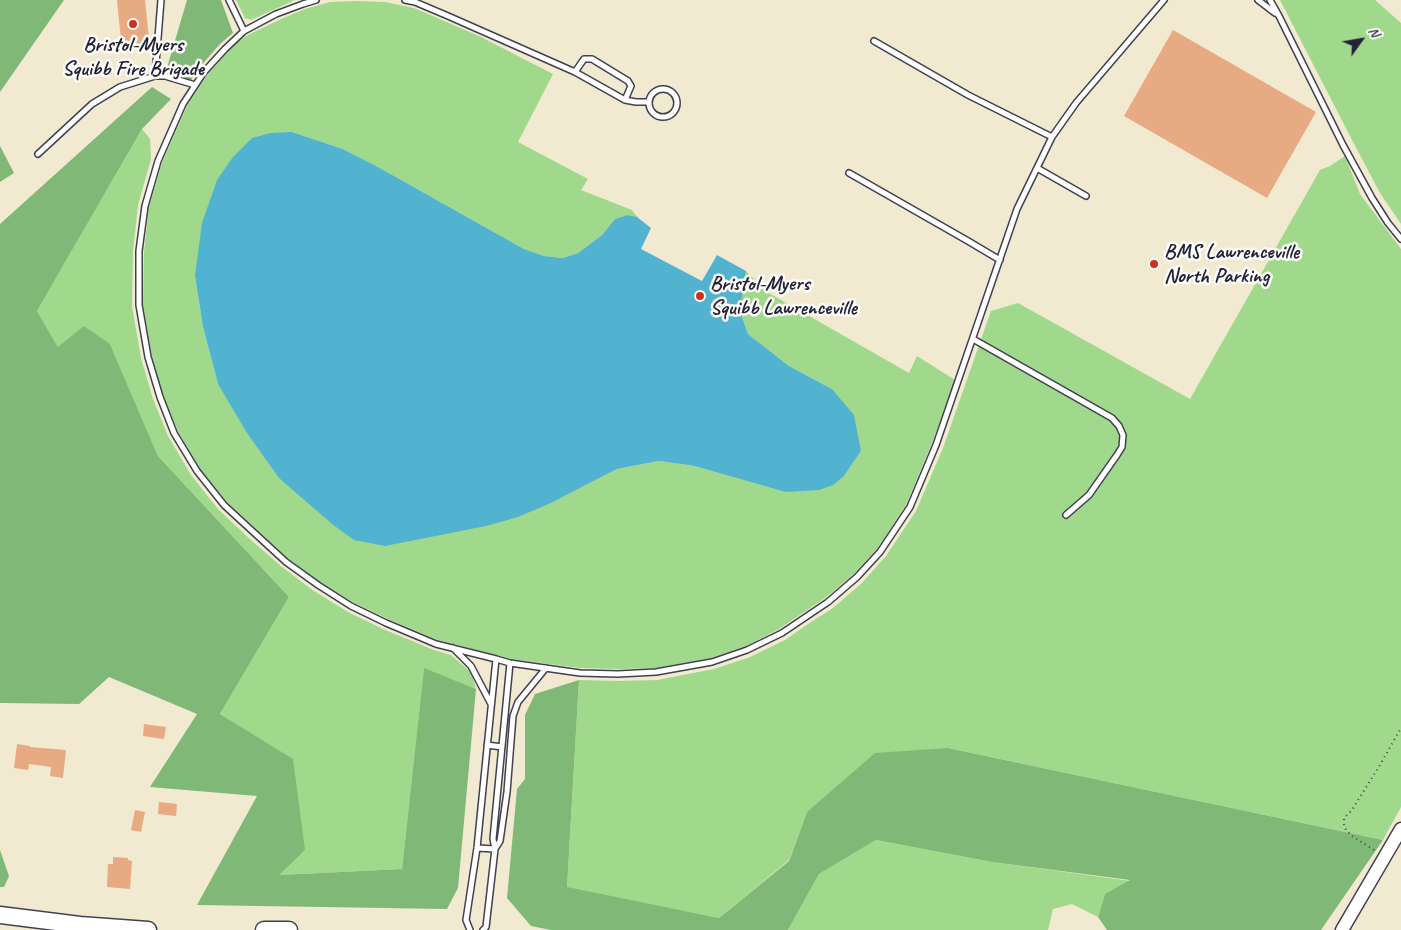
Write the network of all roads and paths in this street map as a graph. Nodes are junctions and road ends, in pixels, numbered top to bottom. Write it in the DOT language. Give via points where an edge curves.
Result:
graph roads {
  1 [pos="160,0"];
  2 [pos="229,0"];
  3 [pos="316,0"];
  4 [pos="405,0"];
  5 [pos="1169,0"];
  6 [pos="1258,0"];
  7 [pos="1270,0"];
  8 [pos="1163,2"];
  9 [pos="1279,16"];
  10 [pos="244,31"];
  11 [pos="874,41"];
  12 [pos="575,72"];
  13 [pos="155,76"];
  14 [pos="196,86"];
  15 [pos="625,100"];
  16 [pos="648,102"];
  17 [pos="1052,137"];
  18 [pos="38,154"];
  19 [pos="1037,168"];
  20 [pos="849,173"];
  21 [pos="1086,196"];
  22 [pos="1401,239"];
  23 [pos="1000,260"];
  24 [pos="973,339"];
  25 [pos="1066,515"];
  26 [pos="452,648"];
  27 [pos="496,659"];
  28 [pos="510,663"];
  29 [pos="546,668"];
  30 [pos="491,704"];
  31 [pos="1401,728"];
  32 [pos="487,745"];
  33 [pos="502,747"];
  34 [pos="1401,829"];
  35 [pos="477,848"];
  36 [pos="495,849"];
  37 [pos="1379,854"];
  38 [pos="0,915"];
  39 [pos="148,930"];
  40 [pos="264,930"];
  41 [pos="289,930"];
  42 [pos="470,930"];
  43 [pos="483,930"];
  44 [pos="1342,930"];
  1 -- 13 [label="lane"];
  2 -- 10 [label="lane"];
  3 -- 10 [label="lane" via="276,14"];
  4 -- 12 [label="lane"];
  5 -- 8 [label="lane"];
  6 -- 9 [label="lane"];
  7 -- 9 [label="lane"];
  8 -- 17 [label="lane" via="1088,88"];
  9 -- 22 [label="lane" via="1343,145 1372,198"];
  10 -- 14 [label="lane" via="204,72"];
  11 -- 17 [label="lane" via="968,95"];
  12 -- 15 [label="lane"];
  12 -- 15 [label="lane" via="584,60 592,59 628,81 631,86"];
  13 -- 14 [label="lane"];
  13 -- 18 [label="lane" via="120,87 92,104"];
  14 -- 26 [label="lane" via="184,104 158,161 144,206 139,251 139,305 148,356 174,433 197,471 224,505 286,562 351,606 410,634"];
  15 -- 16 [label="lane"];
  16 -- 16 [label="lane" via="651,112 662,117 671,115 677,105 674,94 663,88 652,93"];
  17 -- 19 [label="lane"];
  19 -- 21 [label="lane"];
  19 -- 23 [label="lane" via="1017,209"];
  20 -- 23 [label="lane"];
  23 -- 24 [label="lane"];
  24 -- 25 [label="lane" via="1112,418 1119,426 1122,447 1089,495"];
  24 -- 29 [label="lane" via="936,445 910,507 880,552 828,602 782,633 712,662 637,673 580,673"];
  26 -- 27 [label="lane"];
  26 -- 30 [label="lane" via="471,666"];
  27 -- 28 [label="lane"];
  27 -- 30 [label="lane"];
  28 -- 29 [label="lane"];
  28 -- 33 [label="lane"];
  29 -- 36 [label="lane" via="518,702 513,716 505,813 500,841"];
  30 -- 32 [label="lane"];
  31 -- 37 [label="path" via="1344,818 1346,830"];
  32 -- 33 [label="lane"];
  32 -- 35 [label="lane"];
  33 -- 36 [label="lane" via="493,839"];
  34 -- 44 [label="street"];
  35 -- 36 [label="lane"];
  35 -- 42 [label="lane" via="466,920"];
  36 -- 43 [label="lane" via="486,927"];
  38 -- 39 [label="highway" via="40,922"];
  40 -- 41 [label="highway"];
}
